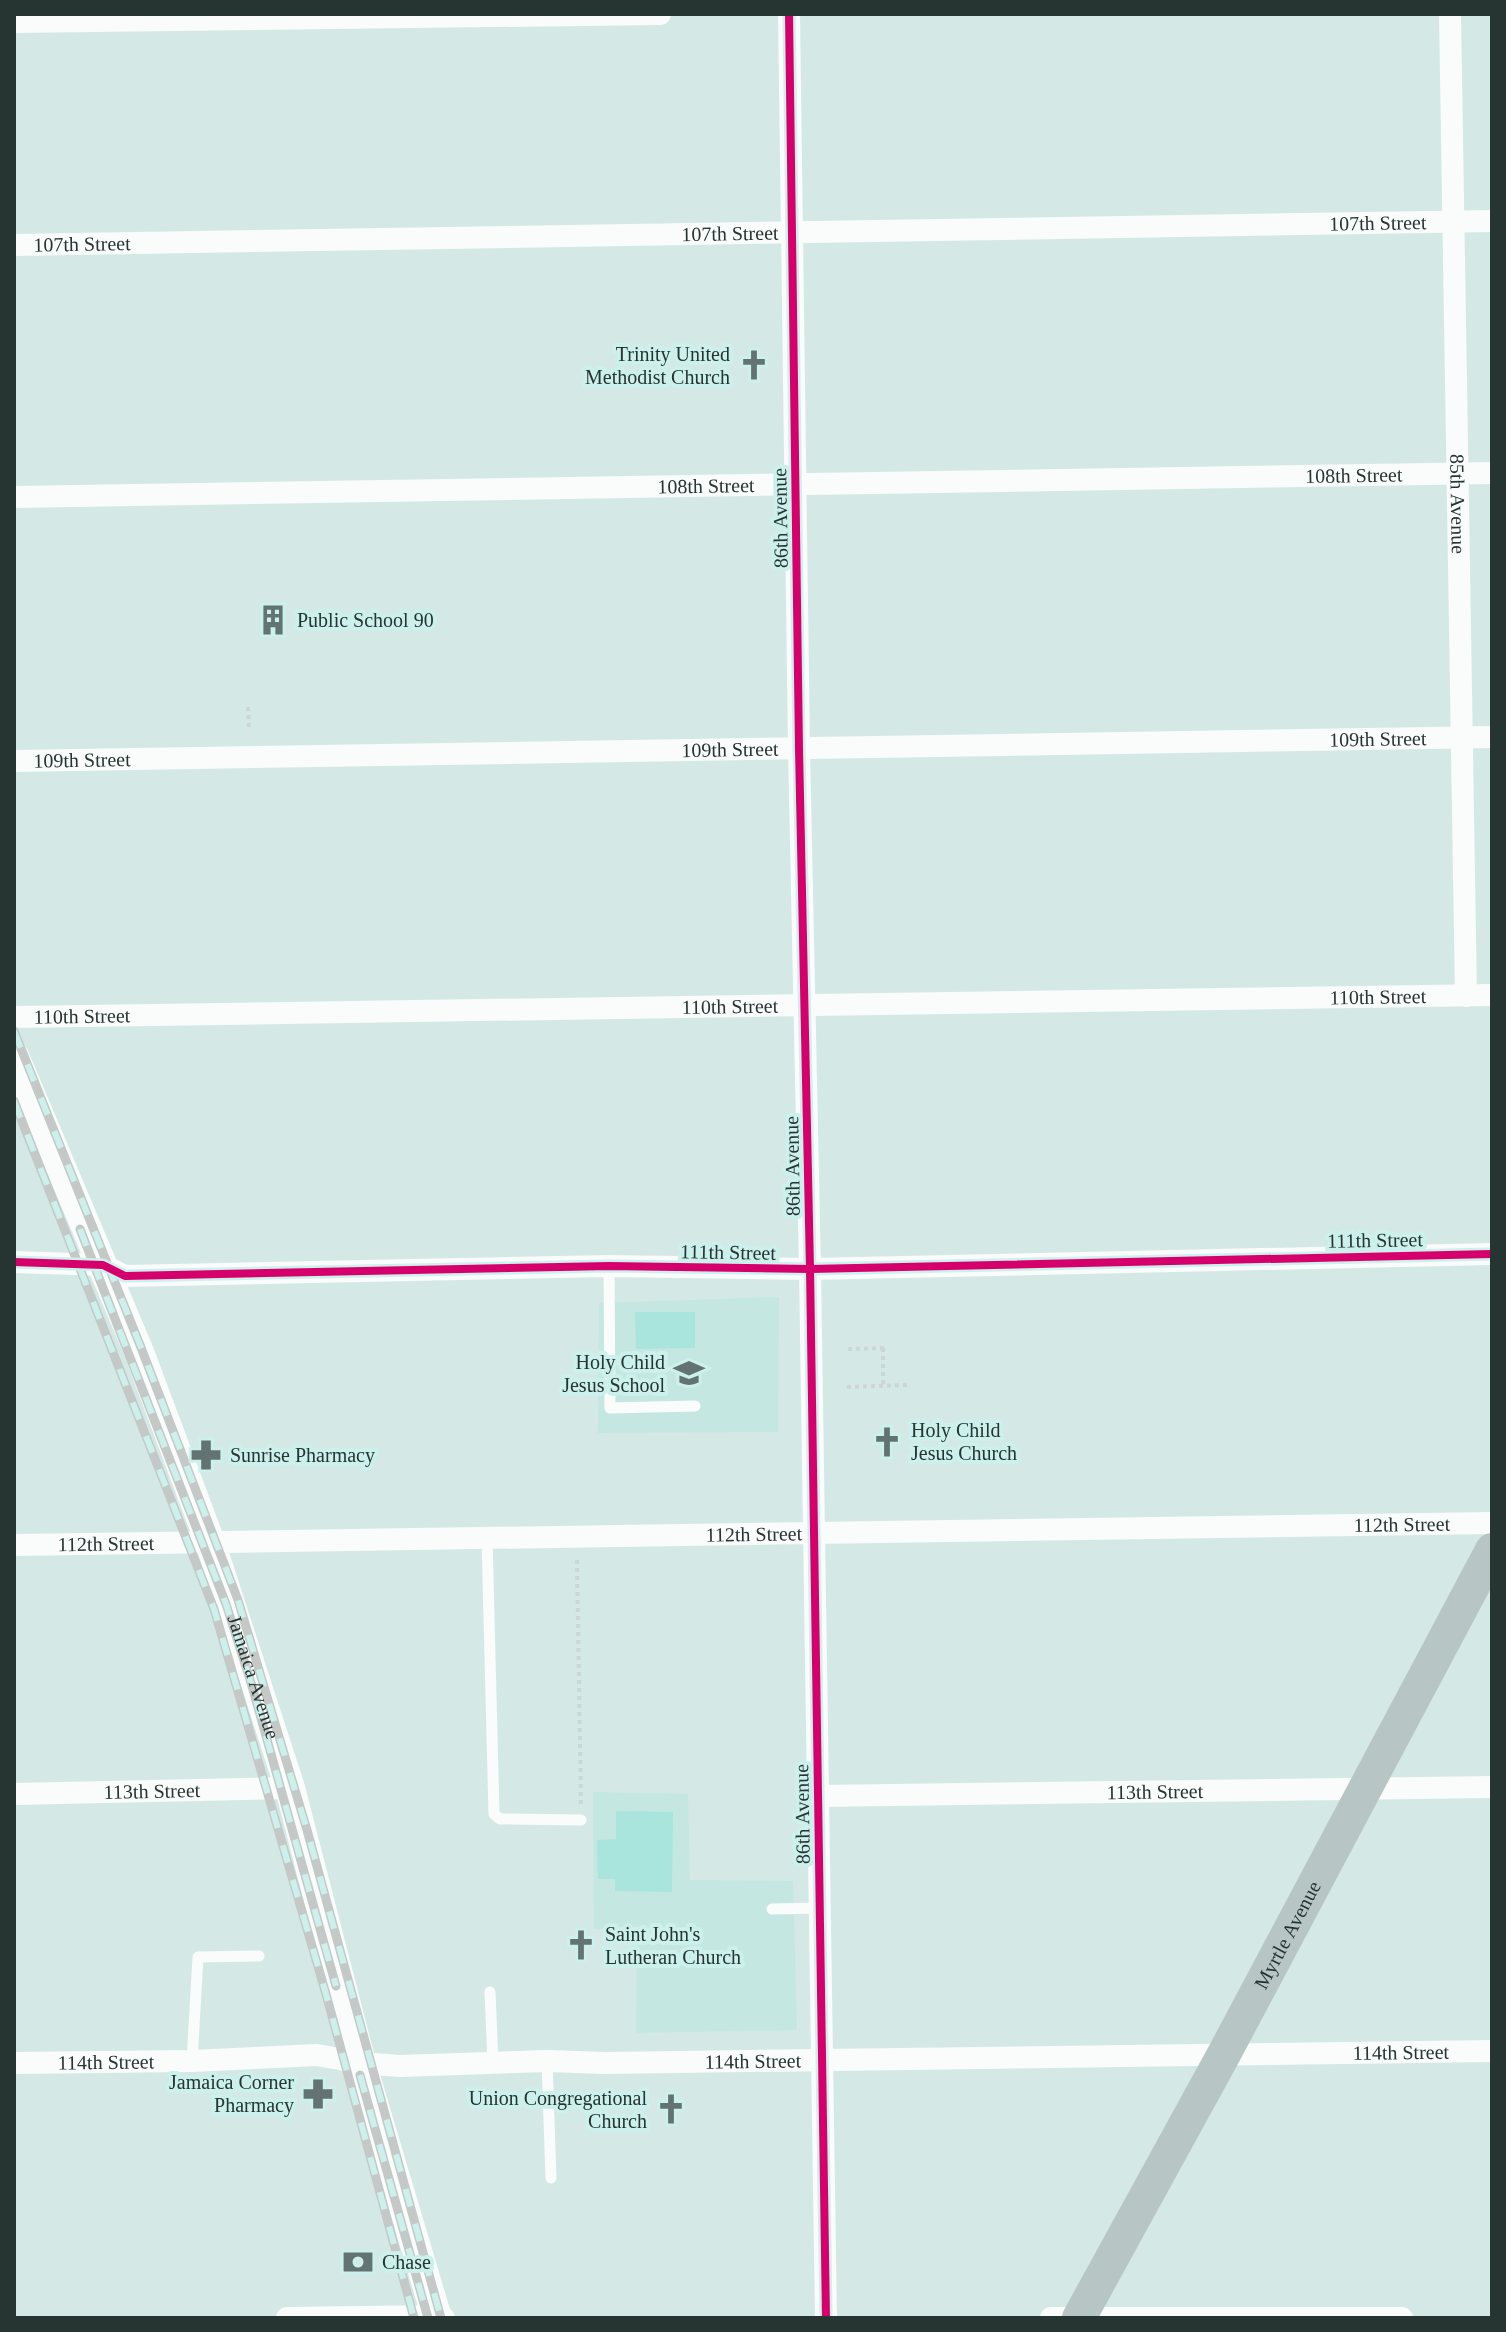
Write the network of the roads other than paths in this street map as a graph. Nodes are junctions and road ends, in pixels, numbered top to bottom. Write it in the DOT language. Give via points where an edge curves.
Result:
graph roads {
  1 [pos="660,14"];
  2 [pos="789,14"];
  3 [pos="1450,14"];
  4 [pos="14,22"];
  5 [pos="1454,221"];
  6 [pos="1492,221"];
  7 [pos="792,231"];
  8 [pos="14,245"];
  9 [pos="1492,473"];
  10 [pos="1457,474"];
  11 [pos="796,484"];
  12 [pos="14,497"];
  13 [pos="1462,737"];
  14 [pos="1492,737"];
  15 [pos="799,749"];
  16 [pos="14,761"];
  17 [pos="1492,995"];
  18 [pos="1466,996"];
  19 [pos="805,1007"];
  20 [pos="14,1017"];
  21 [pos="14,1056"];
  22 [pos="1492,1254"];
  23 [pos="14,1262"];
  24 [pos="103,1265"];
  25 [pos="609,1266"];
  26 [pos="810,1269"];
  27 [pos="695,1406"];
  28 [pos="1492,1523"];
  29 [pos="813,1534"];
  30 [pos="487,1538"];
  31 [pos="210,1542"];
  32 [pos="14,1545"];
  33 [pos="1492,1550"];
  34 [pos="1492,1787"];
  35 [pos="290,1788"];
  36 [pos="1364,1790"];
  37 [pos="14,1794"];
  38 [pos="819,1796"];
  39 [pos="581,1820"];
  40 [pos="819,1908"];
  41 [pos="772,1909"];
  42 [pos="259,1956"];
  43 [pos="490,1992"];
  44 [pos="1492,2051"];
  45 [pos="1224,2054"];
  46 [pos="821,2060"];
  47 [pos="192,2061"];
  48 [pos="547,2061"];
  49 [pos="14,2063"];
  50 [pos="361,2063"];
  51 [pos="493,2063"];
  52 [pos="551,2178"];
  53 [pos="439,2317"];
  54 [pos="287,2318"];
  55 [pos="826,2318"];
  56 [pos="1051,2318"];
  57 [pos="1079,2318"];
  58 [pos="1402,2318"];
  1 -- 4 [label="street"];
  2 -- 7 [label="street, 86th Avenue"];
  3 -- 5 [label="street, 85th Avenue"];
  5 -- 6 [label="street, 107th Street"];
  5 -- 7 [label="street, 107th Street"];
  5 -- 10 [label="street, 85th Avenue"];
  7 -- 8 [label="street, 107th Street"];
  7 -- 11 [label="street, 86th Avenue"];
  9 -- 10 [label="street, 108th Street"];
  10 -- 11 [label="street, 108th Street"];
  10 -- 13 [label="street, 85th Avenue"];
  11 -- 12 [label="street, 108th Street"];
  11 -- 15 [label="street, 86th Avenue"];
  13 -- 14 [label="street, 109th Street"];
  13 -- 15 [label="street, 109th Street"];
  13 -- 18 [label="street, 85th Avenue"];
  15 -- 16 [label="street, 109th Street"];
  15 -- 19 [label="street, 86th Avenue"];
  17 -- 18 [label="street, 110th Street"];
  18 -- 19 [label="street, 110th Street"];
  19 -- 20 [label="street, 110th Street"];
  19 -- 26 [label="street, 86th Avenue"];
  21 -- 24 [label="main road, Jamaica Avenue"];
  22 -- 26 [label="street, 111th Street"];
  23 -- 24 [label="street, 111th Street"];
  24 -- 25 [label="street, 111th Street" via="125,1276"];
  24 -- 31 [label="main road, Jamaica Avenue"];
  25 -- 26 [label="street, 111th Street"];
  25 -- 27 [label="lane" via="610,1408"];
  26 -- 29 [label="street, 86th Avenue"];
  28 -- 29 [label="street, 112th Street"];
  29 -- 30 [label="street, 112th Street"];
  29 -- 38 [label="street, 86th Avenue"];
  30 -- 31 [label="street, 112th Street"];
  30 -- 39 [label="lane" via="494,1814 500,1819"];
  31 -- 32 [label="street, 112th Street"];
  31 -- 35 [label="main road, Jamaica Avenue"];
  33 -- 36 [label="main road, Myrtle Avenue"];
  34 -- 36 [label="street, 113th Street"];
  35 -- 37 [label="street, 113th Street"];
  35 -- 50 [label="main road, Jamaica Avenue"];
  36 -- 38 [label="street, 113th Street"];
  36 -- 45 [label="main road, Myrtle Avenue"];
  38 -- 40 [label="street, 86th Avenue"];
  40 -- 41 [label="lane"];
  40 -- 46 [label="street, 86th Avenue"];
  42 -- 47 [label="lane" via="198,1957"];
  43 -- 51 [label="lane"];
  44 -- 45 [label="street, 114th Street"];
  45 -- 46 [label="street, 114th Street"];
  45 -- 57 [label="main road, Myrtle Avenue"];
  46 -- 48 [label="street, 114th Street"];
  46 -- 55 [label="street, 86th Avenue"];
  47 -- 49 [label="street, 114th Street"];
  47 -- 50 [label="street, 114th Street" via="317,2055"];
  48 -- 51 [label="street, 114th Street"];
  48 -- 52 [label="lane"];
  50 -- 51 [label="street, 114th Street"];
  50 -- 53 [label="main road, Jamaica Avenue"];
  53 -- 54 [label="street"];
  56 -- 57 [label="street"];
  57 -- 58 [label="street"];
}
